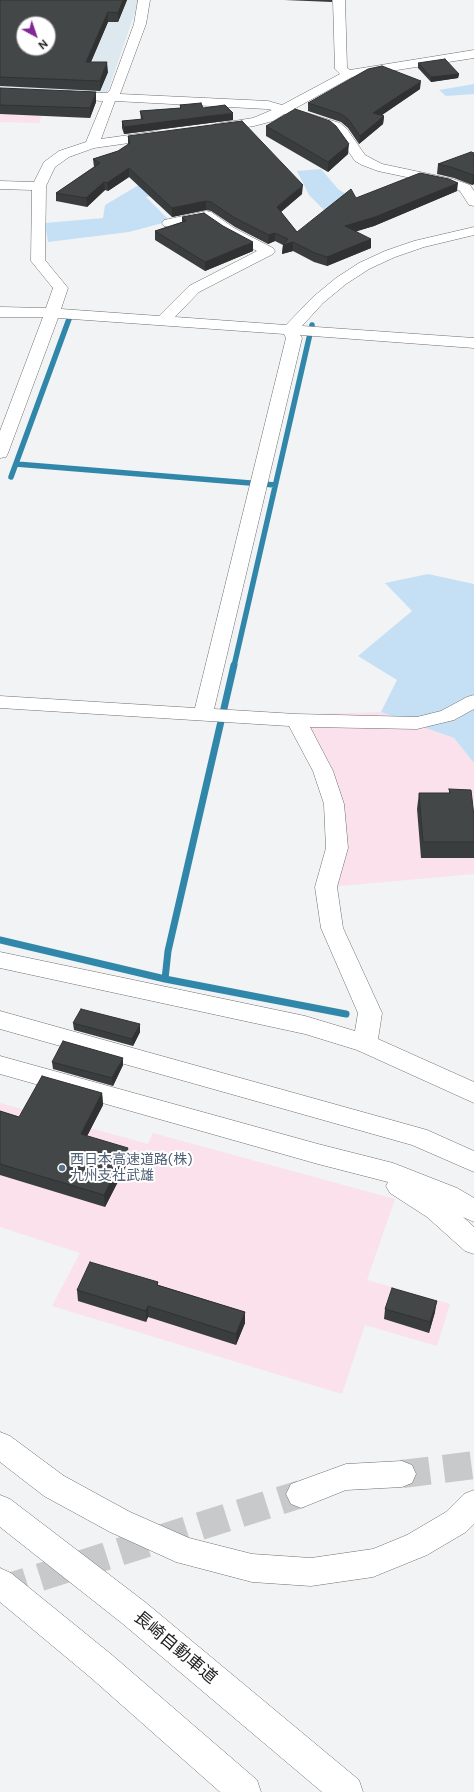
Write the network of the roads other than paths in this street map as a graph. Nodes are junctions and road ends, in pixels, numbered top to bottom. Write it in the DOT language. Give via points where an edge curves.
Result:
graph roads {
  1 [pos="144,0"];
  2 [pos="339,0"];
  3 [pos="474,54"];
  4 [pos="348,74"];
  5 [pos="55,95"];
  6 [pos="110,98"];
  7 [pos="284,110"];
  8 [pos="199,129"];
  9 [pos="169,133"];
  10 [pos="92,144"];
  11 [pos="0,185"];
  12 [pos="39,186"];
  13 [pos="474,202"];
  14 [pos="168,223"];
  15 [pos="474,231"];
  16 [pos="0,312"];
  17 [pos="53,313"];
  18 [pos="163,321"];
  19 [pos="304,331"];
  20 [pos="474,343"];
  21 [pos="0,453"];
  22 [pos="474,701"];
  23 [pos="0,702"];
  24 [pos="203,714"];
  25 [pos="296,720"];
  26 [pos="0,960"];
  27 [pos="0,1020"];
  28 [pos="365,1044"];
  29 [pos="0,1065"];
  30 [pos="474,1093"];
  31 [pos="318,1154"];
  32 [pos="474,1162"];
  33 [pos="474,1211"];
  34 [pos="474,1243"];
  35 [pos="0,1445"];
  36 [pos="402,1474"];
  37 [pos="300,1494"];
  38 [pos="474,1504"];
  39 [pos="0,1509"];
  40 [pos="0,1583"];
  41 [pos="245,1792"];
  42 [pos="347,1792"];
  1 -- 6 [label="main road" via="140,24 116,91"];
  2 -- 4 [label="main road" via="341,69"];
  3 -- 4 [label="main road" via="360,70"];
  4 -- 7 [label="main road"];
  5 -- 6 [label="main road"];
  6 -- 7 [label="main road" via="268,105"];
  6 -- 10 [label="main road"];
  7 -- 8 [label="main road" via="254,122"];
  7 -- 13 [label="main road" via="335,126 360,158 367,162 378,167 453,183 465,188"];
  9 -- 10 [label="main road"];
  10 -- 12 [label="main road" via="64,154 49,165"];
  11 -- 12 [label="main road"];
  12 -- 17 [label="main road" via="38,261 61,288"];
  14 -- 18 [label="main road" via="206,215 229,231 268,251 194,289"];
  15 -- 19 [label="main road" via="419,244 364,266 340,281 318,300"];
  16 -- 17 [label="main road"];
  17 -- 18 [label="main road"];
  17 -- 21 [label="main road"];
  18 -- 19 [label="main road"];
  19 -- 20 [label="main road"];
  19 -- 24 [label="main road" via="294,338"];
  22 -- 25 [label="main road" via="447,716 417,723"];
  23 -- 24 [label="main road"];
  24 -- 25 [label="main road"];
  25 -- 28 [label="main road" via="324,771 334,804 337,848 326,887 332,928 370,1013"];
  26 -- 28 [label="main road" via="305,1025"];
  27 -- 32 [label="main road" via="418,1137"];
  28 -- 30 [label="main road"];
  29 -- 31 [label="main road"];
  31 -- 33 [label="main road" via="393,1173 448,1195"];
  31 -- 34 [label="main road" via="389,1180 436,1209"];
  35 -- 38 [label="main road" via="54,1486 120,1522 187,1552 252,1568 311,1572 373,1563 417,1545 456,1522"];
  36 -- 37 [label="main road" via="346,1477"];
  39 -- 42 [label="main road, 長崎自動車道" via="134,1613"];
  40 -- 41 [label="main road" via="101,1666"];
}
